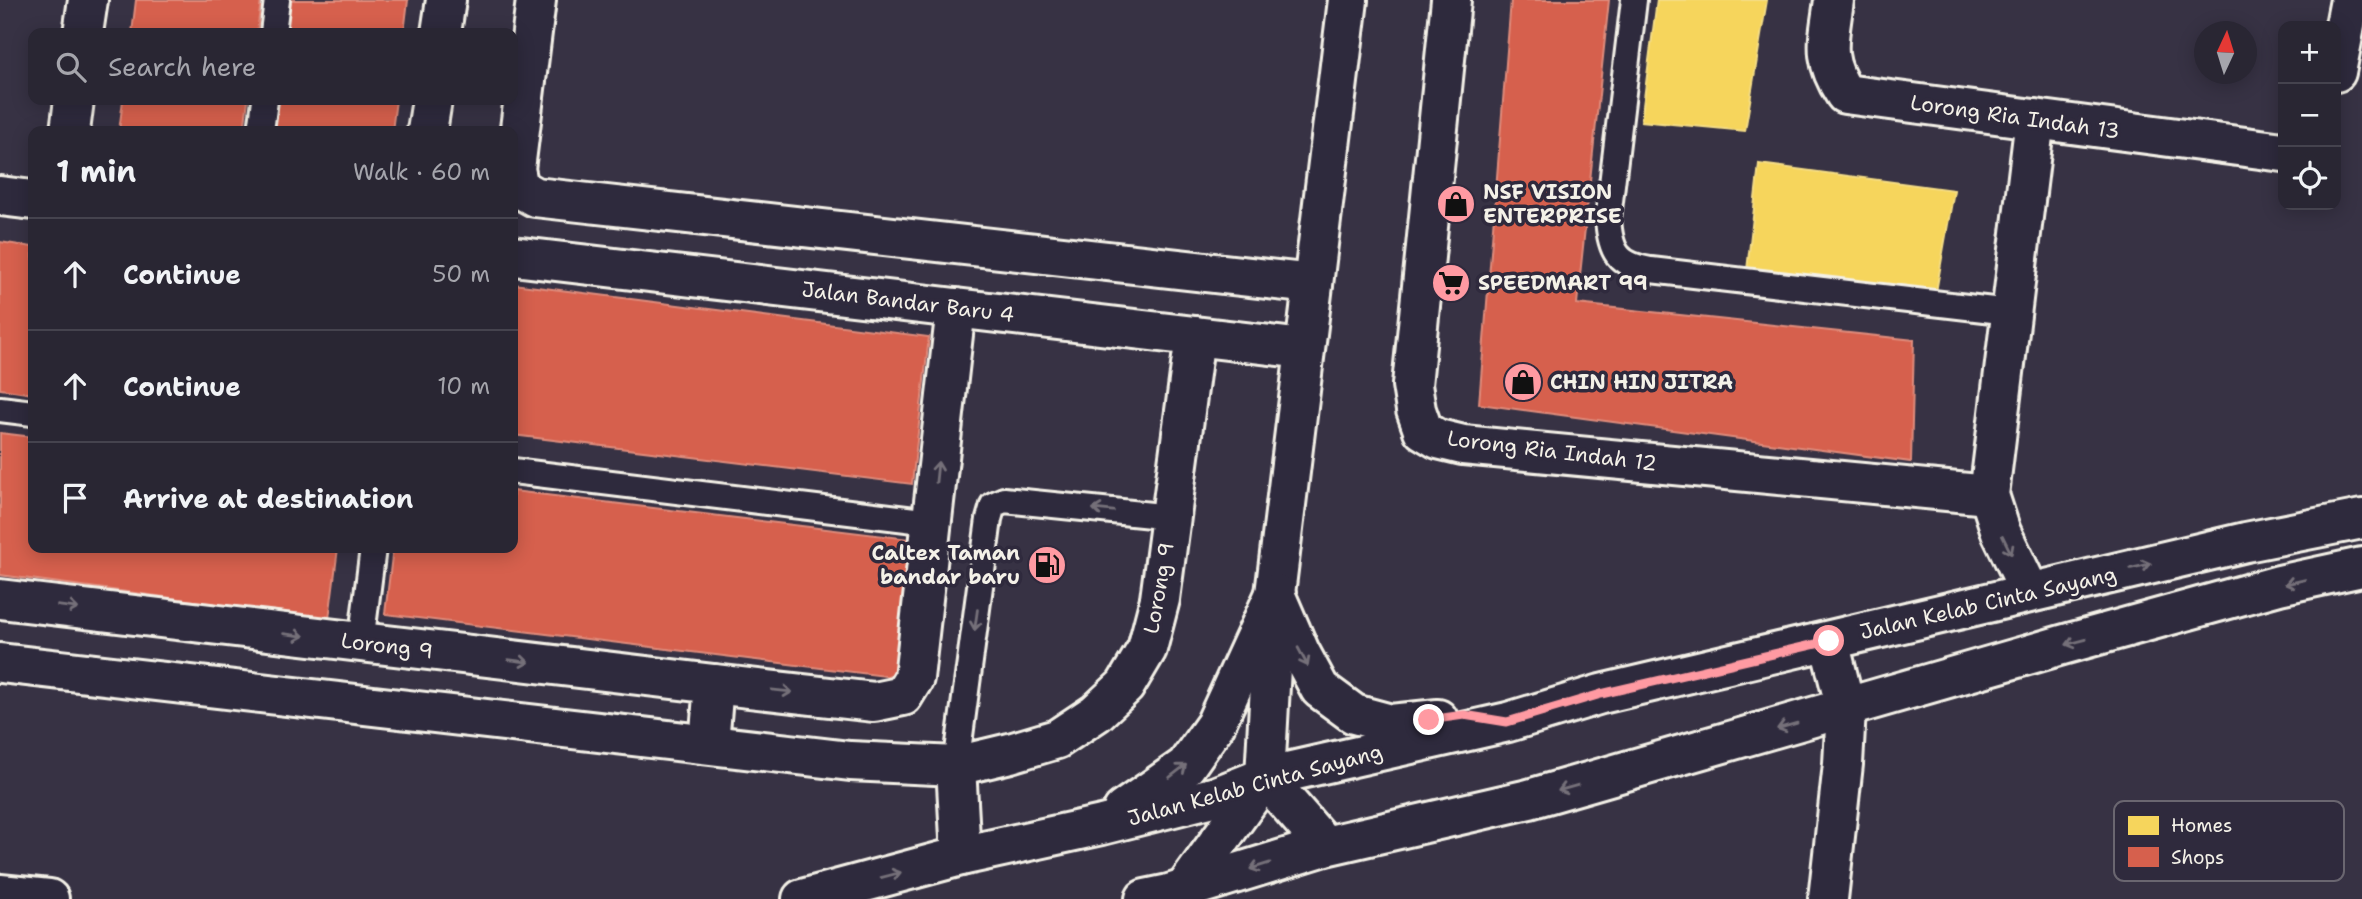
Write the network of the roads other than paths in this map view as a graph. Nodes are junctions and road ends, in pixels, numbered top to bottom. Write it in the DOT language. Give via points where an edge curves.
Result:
graph roads {
  1 [pos="88,0"];
  2 [pos="277,0"];
  3 [pos="446,0"];
  4 [pos="536,0"];
  5 [pos="1348,0"];
  6 [pos="1451,0"];
  7 [pos="1634,0"];
  8 [pos="1834,0"];
  9 [pos="2350,0"];
  10 [pos="84,28"];
  11 [pos="274,28"];
  12 [pos="442,28"];
  13 [pos="2341,46"];
  14 [pos="73,105"];
  15 [pos="264,105"];
  16 [pos="431,105"];
  17 [pos="2035,119"];
  18 [pos="71,126"];
  19 [pos="262,126"];
  20 [pos="428,126"];
  21 [pos="518,145"];
  22 [pos="2278,151"];
  23 [pos="518,183"];
  24 [pos="0,196"];
  25 [pos="28,199"];
  26 [pos="518,257"];
  27 [pos="1313,285"];
  28 [pos="956,308"];
  29 [pos="2010,312"];
  30 [pos="1195,336"];
  31 [pos="1304,349"];
  32 [pos="0,409"];
  33 [pos="28,412"];
  34 [pos="518,472"];
  35 [pos="1989,495"];
  36 [pos="1171,517"];
  37 [pos="2362,519"];
  38 [pos="931,522"];
  39 [pos="372,553"];
  40 [pos="2362,567"];
  41 [pos="2031,592"];
  42 [pos="1275,594"];
  43 [pos="0,598"];
  44 [pos="1829,641"];
  45 [pos="361,643"];
  46 [pos="0,663"];
  47 [pos="714,684"];
  48 [pos="1846,709"];
  49 [pos="1507,722"];
  50 [pos="709,744"];
  51 [pos="956,766"];
  52 [pos="1265,777"];
  53 [pos="1102,825"];
  54 [pos="1325,846"];
  55 [pos="961,856"];
  56 [pos="1184,890"];
  57 [pos="0,894"];
  58 [pos="48,899"];
  59 [pos="802,899"];
  60 [pos="1145,899"];
  61 [pos="1828,899"];
  1 -- 10 [label="street"];
  2 -- 11 [label="lane"];
  3 -- 12 [label="street"];
  4 -- 21 [label="street"];
  5 -- 27 [label="street"];
  6 -- 35 [label="street, Lorong Ria Indah 12" via="1412,385 1423,430 1463,445"];
  7 -- 29 [label="lane" via="1608,218 1613,250 1622,260 1651,270"];
  8 -- 17 [label="street, Lorong Ria Indah 13" via="1828,53 1833,76 1845,94"];
  9 -- 13 [label="street"];
  14 -- 18 [label="street"];
  15 -- 19 [label="lane"];
  16 -- 20 [label="street"];
  17 -- 22 [label="street, Lorong Ria Indah 13"];
  17 -- 29 [label="street"];
  23 -- 27 [label="street" via="535,197"];
  24 -- 25 [label="street"];
  26 -- 28 [label="street, Jalan Bandar Baru 4"];
  27 -- 31 [label="street"];
  28 -- 30 [label="street, Jalan Bandar Baru 4"];
  38 -- 28 [label="street, Lorong 9, one-way"];
  29 -- 35 [label="street"];
  30 -- 31 [label="street, Jalan Bandar Baru 4"];
  30 -- 36 [label="street, Lorong 9"];
  31 -- 42 [label="street"];
  32 -- 33 [label="lane"];
  34 -- 38 [label="lane"];
  35 -- 41 [label="street, one-way" via="2001,532"];
  36 -- 51 [label="street, Lorong 9" via="1160,599 1147,649 1125,686 1097,713 1057,738"];
  36 -- 51 [label="lane, one-way" via="1004,500 993,505"];
  41 -- 37 [label="street, Jalan Kelab Cinta Sayang, one-way"];
  47 -- 38 [label="street, Lorong 9, one-way" via="874,702 903,696 914,678"];
  39 -- 45 [label="lane"];
  40 -- 48 [label="street, one-way" via="2062,645"];
  41 -- 44 [label="street, Jalan Kelab Cinta Sayang"];
  42 -- 49 [label="street, one-way" via="1321,689 1354,714 1391,724 1464,715"];
  42 -- 52 [label="street"];
  53 -- 42 [label="street, one-way" via="1186,766 1215,725"];
  43 -- 45 [label="street, Lorong 9, one-way"];
  44 -- 48 [label="street"];
  44 -- 49 [label="street, Jalan Kelab Cinta Sayang" via="1601,694"];
  45 -- 47 [label="street, Lorong 9, one-way"];
  46 -- 50 [label="street, Lorong 9"];
  47 -- 50 [label="street"];
  48 -- 54 [label="street, one-way" via="1529,799"];
  48 -- 61 [label="street"];
  49 -- 52 [label="street, Jalan Kelab Cinta Sayang"];
  50 -- 51 [label="street, Lorong 9" via="850,761"];
  51 -- 55 [label="street"];
  52 -- 53 [label="street, Jalan Kelab Cinta Sayang" via="1217,796"];
  52 -- 54 [label="street"];
  52 -- 56 [label="street"];
  53 -- 55 [label="street, Jalan Kelab Cinta Sayang"];
  54 -- 56 [label="street, one-way"];
  59 -- 55 [label="street, Jalan Kelab Cinta Sayang, one-way"];
  56 -- 60 [label="street"];
  57 -- 58 [label="street"];
}
